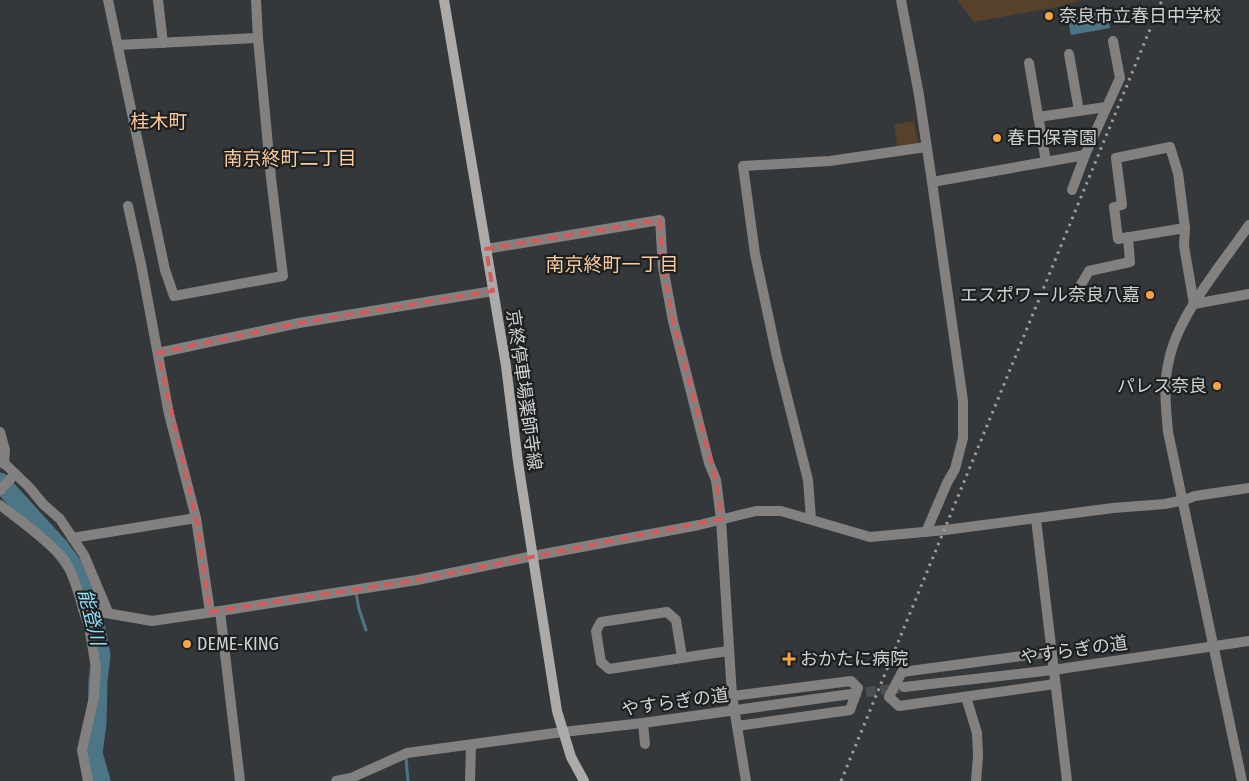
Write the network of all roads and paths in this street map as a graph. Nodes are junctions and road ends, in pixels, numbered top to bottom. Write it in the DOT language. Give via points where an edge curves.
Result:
graph roads {
  1 [pos="108,0"];
  2 [pos="158,0"];
  3 [pos="256,0"];
  4 [pos="444,0"];
  5 [pos="901,0"];
  6 [pos="258,38"];
  7 [pos="1112,40"];
  8 [pos="162,43"];
  9 [pos="118,45"];
  10 [pos="1069,54"];
  11 [pos="1029,63"];
  12 [pos="1106,107"];
  13 [pos="1079,111"];
  14 [pos="1038,117"];
  15 [pos="926,147"];
  16 [pos="1085,155"];
  17 [pos="1046,162"];
  18 [pos="932,182"];
  19 [pos="1072,190"];
  20 [pos="128,206"];
  21 [pos="1249,225"];
  22 [pos="1185,228"];
  23 [pos="1128,237"];
  24 [pos="486,249"];
  25 [pos="493,291"];
  26 [pos="1076,293"];
  27 [pos="1249,294"];
  28 [pos="1194,304"];
  29 [pos="158,353"];
  30 [pos="0,432"];
  31 [pos="2,462"];
  32 [pos="13,475"];
  33 [pos="1249,488"];
  34 [pos="0,490"];
  35 [pos="1184,500"];
  36 [pos="0,505"];
  37 [pos="196,518"];
  38 [pos="721,518"];
  39 [pos="811,519"];
  40 [pos="1036,519"];
  41 [pos="926,532"];
  42 [pos="72,538"];
  43 [pos="533,556"];
  44 [pos="95,610"];
  45 [pos="215,612"];
  46 [pos="1249,641"];
  47 [pos="1213,647"];
  48 [pos="728,651"];
  49 [pos="1051,652"];
  50 [pos="682,657"];
  51 [pos="1053,670"];
  52 [pos="1055,684"];
  53 [pos="904,687"];
  54 [pos="851,694"];
  55 [pos="732,696"];
  56 [pos="966,697"];
  57 [pos="734,710"];
  58 [pos="643,723"];
  59 [pos="736,726"];
  60 [pos="564,732"];
  61 [pos="645,744"];
  62 [pos="471,746"];
  63 [pos="88,781"];
  64 [pos="240,781"];
  65 [pos="336,781"];
  66 [pos="470,781"];
  67 [pos="584,781"];
  68 [pos="746,781"];
  69 [pos="976,781"];
  70 [pos="1066,781"];
  71 [pos="1242,781"];
  1 -- 9 [label="street"];
  2 -- 8 [label="street"];
  3 -- 6 [label="street"];
  4 -- 24 [label="main road, 京終停車場薬師寺線"];
  5 -- 15 [label="street"];
  6 -- 8 [label="street"];
  6 -- 9 [label="street" via="283,276 174,296 165,270"];
  7 -- 12 [label="street" via="1120,78"];
  8 -- 9 [label="street"];
  10 -- 13 [label="street"];
  11 -- 14 [label="street"];
  12 -- 13 [label="street"];
  12 -- 16 [label="street"];
  13 -- 14 [label="street"];
  14 -- 17 [label="street"];
  15 -- 18 [label="street"];
  15 -- 39 [label="street" via="830,161 743,166 755,254 808,480"];
  16 -- 17 [label="street"];
  16 -- 19 [label="street"];
  17 -- 18 [label="street"];
  18 -- 41 [label="street" via="963,401 963,438 955,469"];
  20 -- 29 [label="street"];
  21 -- 28 [label="street"];
  22 -- 23 [label="street"];
  22 -- 23 [label="street" via="1178,174 1170,147 1116,158 1122,205 1114,208 1118,239"];
  22 -- 28 [label="street" via="1184,246"];
  23 -- 26 [label="street" via="1130,262 1089,271"];
  24 -- 25 [label="main road, 京終停車場薬師寺線"];
  24 -- 38 [label="street" via="660,220 663,267 673,321 716,480"];
  25 -- 29 [label="street" via="299,323"];
  25 -- 43 [label="main road, 京終停車場薬師寺線"];
  27 -- 28 [label="street"];
  28 -- 35 [label="street" via="1177,334 1169,359 1165,399 1168,432"];
  29 -- 37 [label="street" via="169,414"];
  30 -- 31 [label="street" via="5,450"];
  31 -- 32 [label="street"];
  32 -- 34 [label="street"];
  32 -- 42 [label="street" via="60,519"];
  33 -- 35 [label="street"];
  35 -- 40 [label="street"];
  35 -- 47 [label="street"];
  36 -- 44 [label="street" via="33,530 64,560 80,595"];
  37 -- 42 [label="street"];
  37 -- 45 [label="street"];
  38 -- 39 [label="street" via="756,511 780,511"];
  38 -- 43 [label="street" via="699,525"];
  38 -- 48 [label="street"];
  39 -- 41 [label="street" via="870,537"];
  40 -- 41 [label="street"];
  40 -- 49 [label="street"];
  42 -- 44 [label="street" via="84,555"];
  43 -- 45 [label="street" via="417,580"];
  43 -- 60 [label="main road, 京終停車場薬師寺線" via="557,711"];
  44 -- 45 [label="street" via="152,620"];
  44 -- 63 [label="street" via="89,626 96,668 94,697 82,750"];
  45 -- 64 [label="street"];
  46 -- 47 [label="street, やすらぎの道"];
  47 -- 51 [label="street, やすらぎの道"];
  47 -- 71 [label="street"];
  48 -- 50 [label="street"];
  48 -- 55 [label="street"];
  49 -- 51 [label="street"];
  49 -- 56 [label="street" via="902,672 889,697 899,706"];
  50 -- 50 [label="street" via="609,668 600,662 596,630 601,622 667,612 676,620"];
  51 -- 52 [label="street"];
  51 -- 53 [label="street, やすらぎの道"];
  52 -- 56 [label="street"];
  52 -- 70 [label="street"];
  54 -- 57 [label="street, やすらぎの道"];
  55 -- 57 [label="street"];
  55 -- 59 [label="street" via="851,681 858,688 850,710"];
  56 -- 69 [label="street" via="977,733"];
  57 -- 58 [label="street, やすらぎの道"];
  57 -- 59 [label="street"];
  58 -- 60 [label="street, やすらぎの道"];
  58 -- 61 [label="street"];
  59 -- 68 [label="street"];
  60 -- 62 [label="street, やすらぎの道"];
  60 -- 67 [label="main road, 京終停車場薬師寺線" via="571,756"];
  62 -- 65 [label="street, やすらぎの道" via="407,753 351,778"];
  62 -- 66 [label="street"];
}
